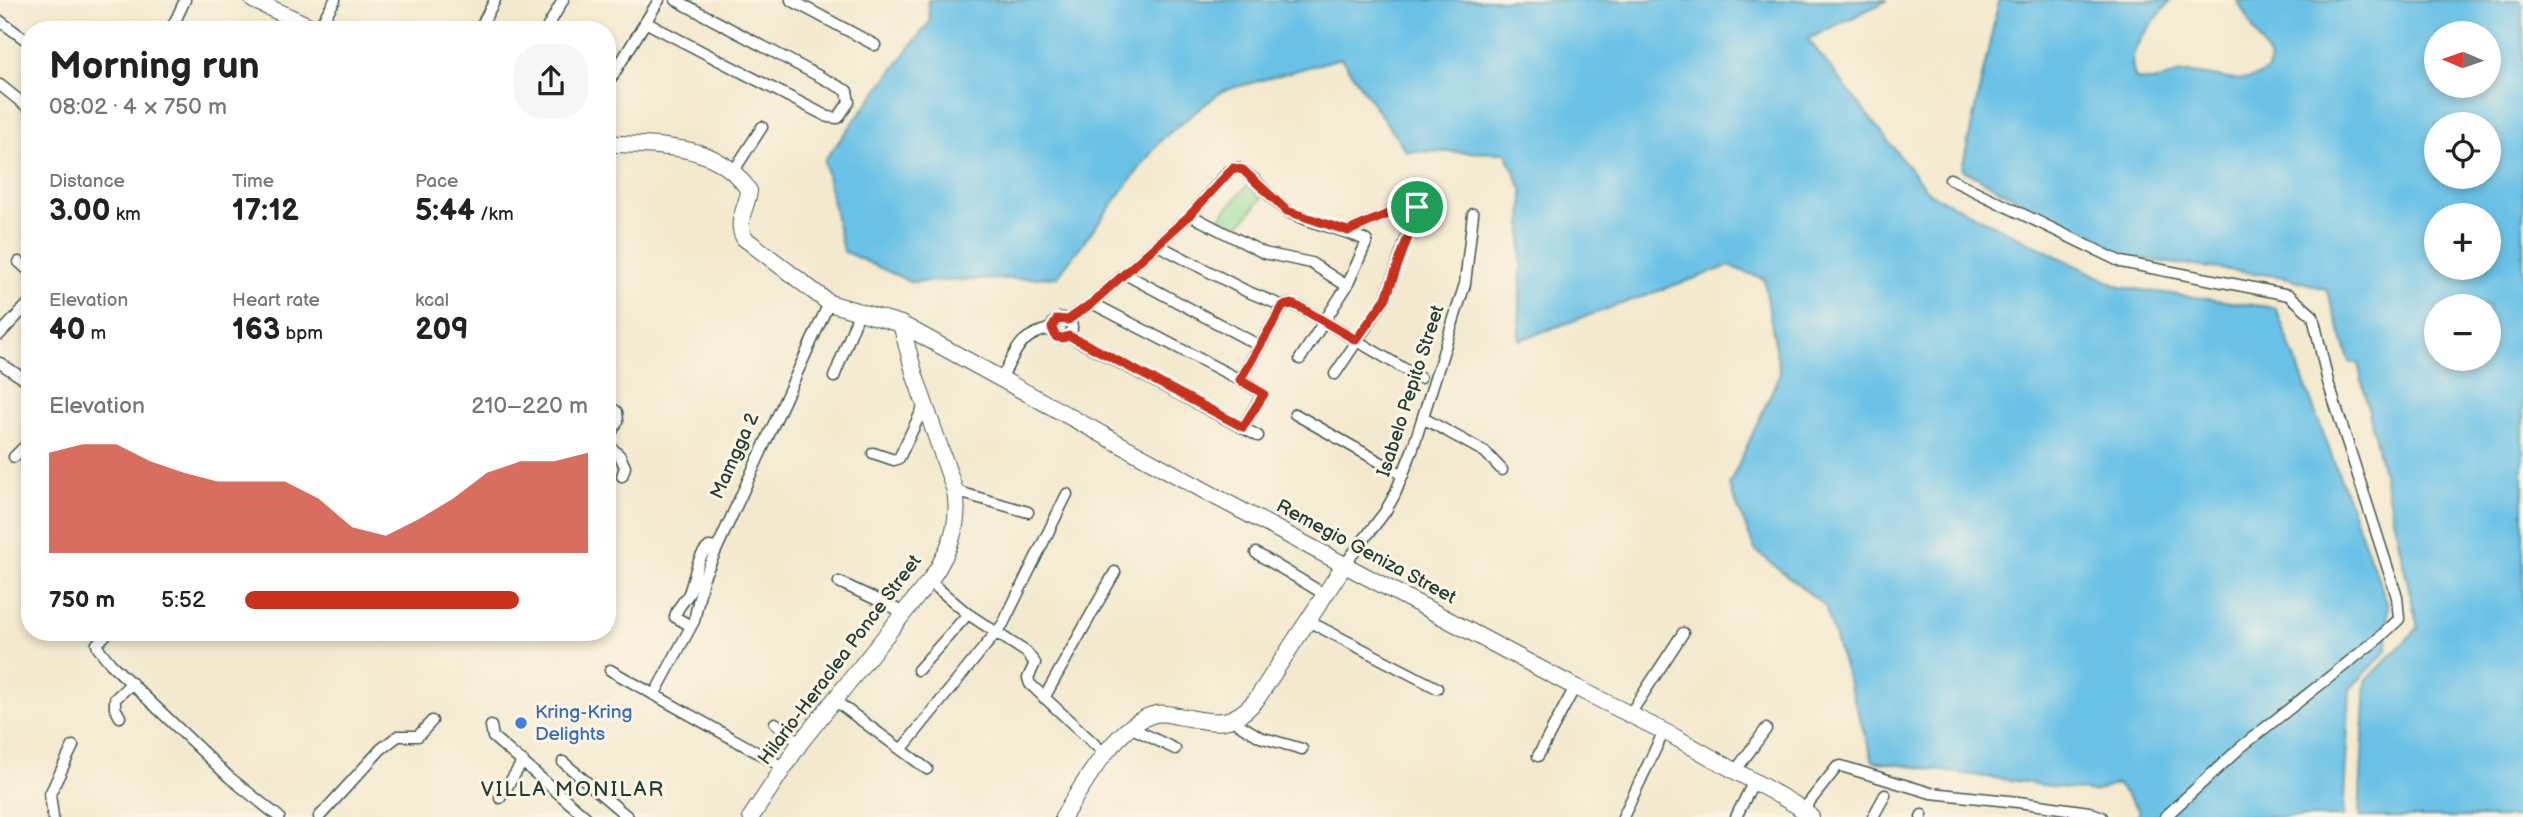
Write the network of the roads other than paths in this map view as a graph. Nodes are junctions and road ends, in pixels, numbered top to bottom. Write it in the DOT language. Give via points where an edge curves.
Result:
graph roads {
  1 [pos="185,0"];
  2 [pos="254,0"];
  3 [pos="335,0"];
  4 [pos="495,0"];
  5 [pos="563,0"];
  6 [pos="659,0"];
  7 [pos="676,0"];
  8 [pos="791,0"];
  9 [pos="0,21"];
  10 [pos="175,21"];
  11 [pos="298,21"];
  12 [pos="322,21"];
  13 [pos="484,21"];
  14 [pos="551,21"];
  15 [pos="645,22"];
  16 [pos="21,36"];
  17 [pos="875,45"];
  18 [pos="616,70"];
  19 [pos="0,85"];
  20 [pos="21,102"];
  21 [pos="762,127"];
  22 [pos="616,143"];
  23 [pos="733,172"];
  24 [pos="1950,179"];
  25 [pos="1473,214"];
  26 [pos="1190,215"];
  27 [pos="1376,220"];
  28 [pos="1348,231"];
  29 [pos="1367,241"];
  30 [pos="1158,245"];
  31 [pos="1125,274"];
  32 [pos="1347,286"];
  33 [pos="829,303"];
  34 [pos="1092,303"];
  35 [pos="1283,306"];
  36 [pos="21,312"];
  37 [pos="859,313"];
  38 [pos="1068,320"];
  39 [pos="1323,320"];
  40 [pos="901,324"];
  41 [pos="1052,328"];
  42 [pos="0,334"];
  43 [pos="1069,336"];
  44 [pos="1356,340"];
  45 [pos="1261,346"];
  46 [pos="1300,359"];
  47 [pos="0,363"];
  48 [pos="1335,374"];
  49 [pos="21,377"];
  50 [pos="834,377"];
  51 [pos="1001,379"];
  52 [pos="1420,379"];
  53 [pos="1240,380"];
  54 [pos="925,404"];
  55 [pos="1294,414"];
  56 [pos="1423,418"];
  57 [pos="1243,427"];
  58 [pos="1258,436"];
  59 [pos="21,450"];
  60 [pos="616,452"];
  61 [pos="873,453"];
  62 [pos="14,457"];
  63 [pos="1502,470"];
  64 [pos="1402,475"];
  65 [pos="622,476"];
  66 [pos="956,491"];
  67 [pos="1067,494"];
  68 [pos="1028,512"];
  69 [pos="717,548"];
  70 [pos="1256,553"];
  71 [pos="1345,564"];
  72 [pos="1115,572"];
  73 [pos="839,582"];
  74 [pos="929,582"];
  75 [pos="1324,594"];
  76 [pos="905,613"];
  77 [pos="968,614"];
  78 [pos="1308,621"];
  79 [pos="691,626"];
  80 [pos="1683,633"];
  81 [pos="996,634"];
  82 [pos="99,641"];
  83 [pos="610,670"];
  84 [pos="918,670"];
  85 [pos="132,683"];
  86 [pos="1575,687"];
  87 [pos="1437,688"];
  88 [pos="654,695"];
  89 [pos="1044,698"];
  90 [pos="834,700"];
  91 [pos="1630,714"];
  92 [pos="120,717"];
  93 [pos="1232,720"];
  94 [pos="432,721"];
  95 [pos="775,723"];
  96 [pos="491,726"];
  97 [pos="1132,728"];
  98 [pos="1766,729"];
  99 [pos="1664,731"];
  100 [pos="800,743"];
  101 [pos="73,746"];
  102 [pos="1175,749"];
  103 [pos="1302,749"];
  104 [pos="901,750"];
  105 [pos="1104,753"];
  106 [pos="1538,756"];
  107 [pos="523,761"];
  108 [pos="563,762"];
  109 [pos="783,767"];
  110 [pos="927,769"];
  111 [pos="1736,770"];
  112 [pos="1754,781"];
  113 [pos="1885,795"];
  114 [pos="500,798"];
  115 [pos="1807,813"];
  116 [pos="52,817"];
  117 [pos="279,817"];
  118 [pos="319,817"];
  119 [pos="586,817"];
  120 [pos="628,817"];
  121 [pos="751,817"];
  122 [pos="1063,817"];
  123 [pos="1623,817"];
  124 [pos="1736,817"];
  125 [pos="1873,817"];
  126 [pos="2102,817"];
  127 [pos="2165,817"];
  1 -- 10 [label="street"];
  2 -- 11 [label="street"];
  3 -- 12 [label="street"];
  4 -- 13 [label="street"];
  5 -- 14 [label="street"];
  6 -- 15 [label="street"];
  7 -- 15 [label="street" via="847,91 849,102 838,118 828,117"];
  8 -- 17 [label="street"];
  9 -- 16 [label="street"];
  15 -- 18 [label="street"];
  19 -- 20 [label="street"];
  21 -- 23 [label="street"];
  22 -- 23 [label="street" via="684,148 711,156"];
  23 -- 33 [label="street" via="749,191 740,219 744,238"];
  24 -- 127 [label="street" via="2121,262 2289,295 2313,316 2328,382 2397,597 2399,619 2241,747"];
  25 -- 56 [label="street, Isabelo Pepito Street" via="1465,284"];
  26 -- 28 [label="street" via="1229,170 1238,168 1287,211"];
  26 -- 30 [label="street"];
  26 -- 32 [label="street" via="1264,253 1311,263"];
  27 -- 28 [label="street"];
  27 -- 29 [label="street"];
  27 -- 44 [label="street" via="1409,205 1417,207 1386,298"];
  28 -- 29 [label="street"];
  29 -- 32 [label="street"];
  30 -- 31 [label="street"];
  30 -- 35 [label="street"];
  31 -- 34 [label="street"];
  31 -- 45 [label="street"];
  32 -- 39 [label="street"];
  33 -- 37 [label="street"];
  33 -- 69 [label="street, Mamgga 2"];
  34 -- 38 [label="street"];
  34 -- 53 [label="street"];
  35 -- 39 [label="street" via="1292,304"];
  35 -- 45 [label="street"];
  36 -- 42 [label="street"];
  37 -- 40 [label="street"];
  37 -- 50 [label="street"];
  38 -- 41 [label="street" via="1057,319"];
  38 -- 43 [label="street" via="1072,326"];
  39 -- 44 [label="street"];
  39 -- 46 [label="street"];
  40 -- 51 [label="street, Remegio Geniza Street"];
  40 -- 54 [label="street, Hilario-Heraclea Ponce Street"];
  41 -- 43 [label="street" via="1059,338"];
  41 -- 51 [label="street" via="1023,339"];
  43 -- 57 [label="street"];
  44 -- 48 [label="street"];
  44 -- 52 [label="street"];
  45 -- 53 [label="street"];
  47 -- 49 [label="street"];
  51 -- 71 [label="street, Remegio Geniza Street"];
  53 -- 57 [label="street" via="1264,394"];
  54 -- 61 [label="street" via="899,458"];
  54 -- 66 [label="street, Hilario-Heraclea Ponce Street"];
  55 -- 64 [label="street"];
  56 -- 63 [label="street" via="1485,452"];
  56 -- 64 [label="street, Isabelo Pepito Street"];
  57 -- 58 [label="street"];
  59 -- 62 [label="street"];
  60 -- 65 [label="street" via="625,467"];
  64 -- 71 [label="street, Isabelo Pepito Street" via="1385,512"];
  66 -- 68 [label="street"];
  66 -- 74 [label="street, Hilario-Heraclea Ponce Street" via="954,533"];
  67 -- 81 [label="street"];
  69 -- 79 [label="street, Mamgga 2"];
  69 -- 79 [label="street" via="703,552 687,596 675,612 675,617"];
  70 -- 75 [label="street"];
  71 -- 75 [label="street"];
  71 -- 86 [label="street, Remegio Geniza Street"];
  72 -- 89 [label="street"];
  73 -- 76 [label="street"];
  74 -- 76 [label="street, Hilario-Heraclea Ponce Street"];
  74 -- 77 [label="street"];
  75 -- 78 [label="street"];
  76 -- 90 [label="street, Hilario-Heraclea Ponce Street"];
  77 -- 81 [label="street"];
  77 -- 84 [label="street"];
  78 -- 87 [label="street"];
  78 -- 93 [label="street" via="1256,700"];
  79 -- 88 [label="street, Mamgga 2"];
  80 -- 91 [label="street"];
  81 -- 89 [label="street" via="1035,663 1029,681"];
  81 -- 104 [label="street"];
  82 -- 85 [label="street" via="98,648"];
  83 -- 88 [label="street"];
  85 -- 92 [label="street" via="115,699"];
  85 -- 117 [label="street" via="229,777"];
  86 -- 91 [label="street, Remegio Geniza Street"];
  86 -- 106 [label="street"];
  88 -- 109 [label="street"];
  89 -- 105 [label="street"];
  90 -- 100 [label="street, Hilario-Heraclea Ponce Street"];
  90 -- 104 [label="street"];
  91 -- 99 [label="street, Remegio Geniza Street"];
  93 -- 97 [label="street" via="1221,723 1158,713"];
  93 -- 103 [label="street" via="1260,737"];
  94 -- 118 [label="street" via="418,736 398,736 381,749"];
  95 -- 100 [label="street"];
  96 -- 107 [label="street" via="493,737"];
  97 -- 102 [label="street"];
  97 -- 105 [label="street"];
  98 -- 111 [label="street"];
  99 -- 111 [label="street, Remegio Geniza Street"];
  99 -- 123 [label="street"];
  100 -- 109 [label="street, Hilario-Heraclea Ponce Street"];
  101 -- 116 [label="street" via="50,794"];
  104 -- 110 [label="street"];
  105 -- 122 [label="street"];
  107 -- 114 [label="street"];
  107 -- 119 [label="street"];
  108 -- 120 [label="street"];
  109 -- 121 [label="street, Hilario-Heraclea Ponce Street"];
  111 -- 112 [label="street, Remegio Geniza Street"];
  112 -- 115 [label="street, Remegio Geniza Street"];
  112 -- 124 [label="street"];
  113 -- 125 [label="street"];
  115 -- 126 [label="street" via="1841,766 1931,793"];
}
